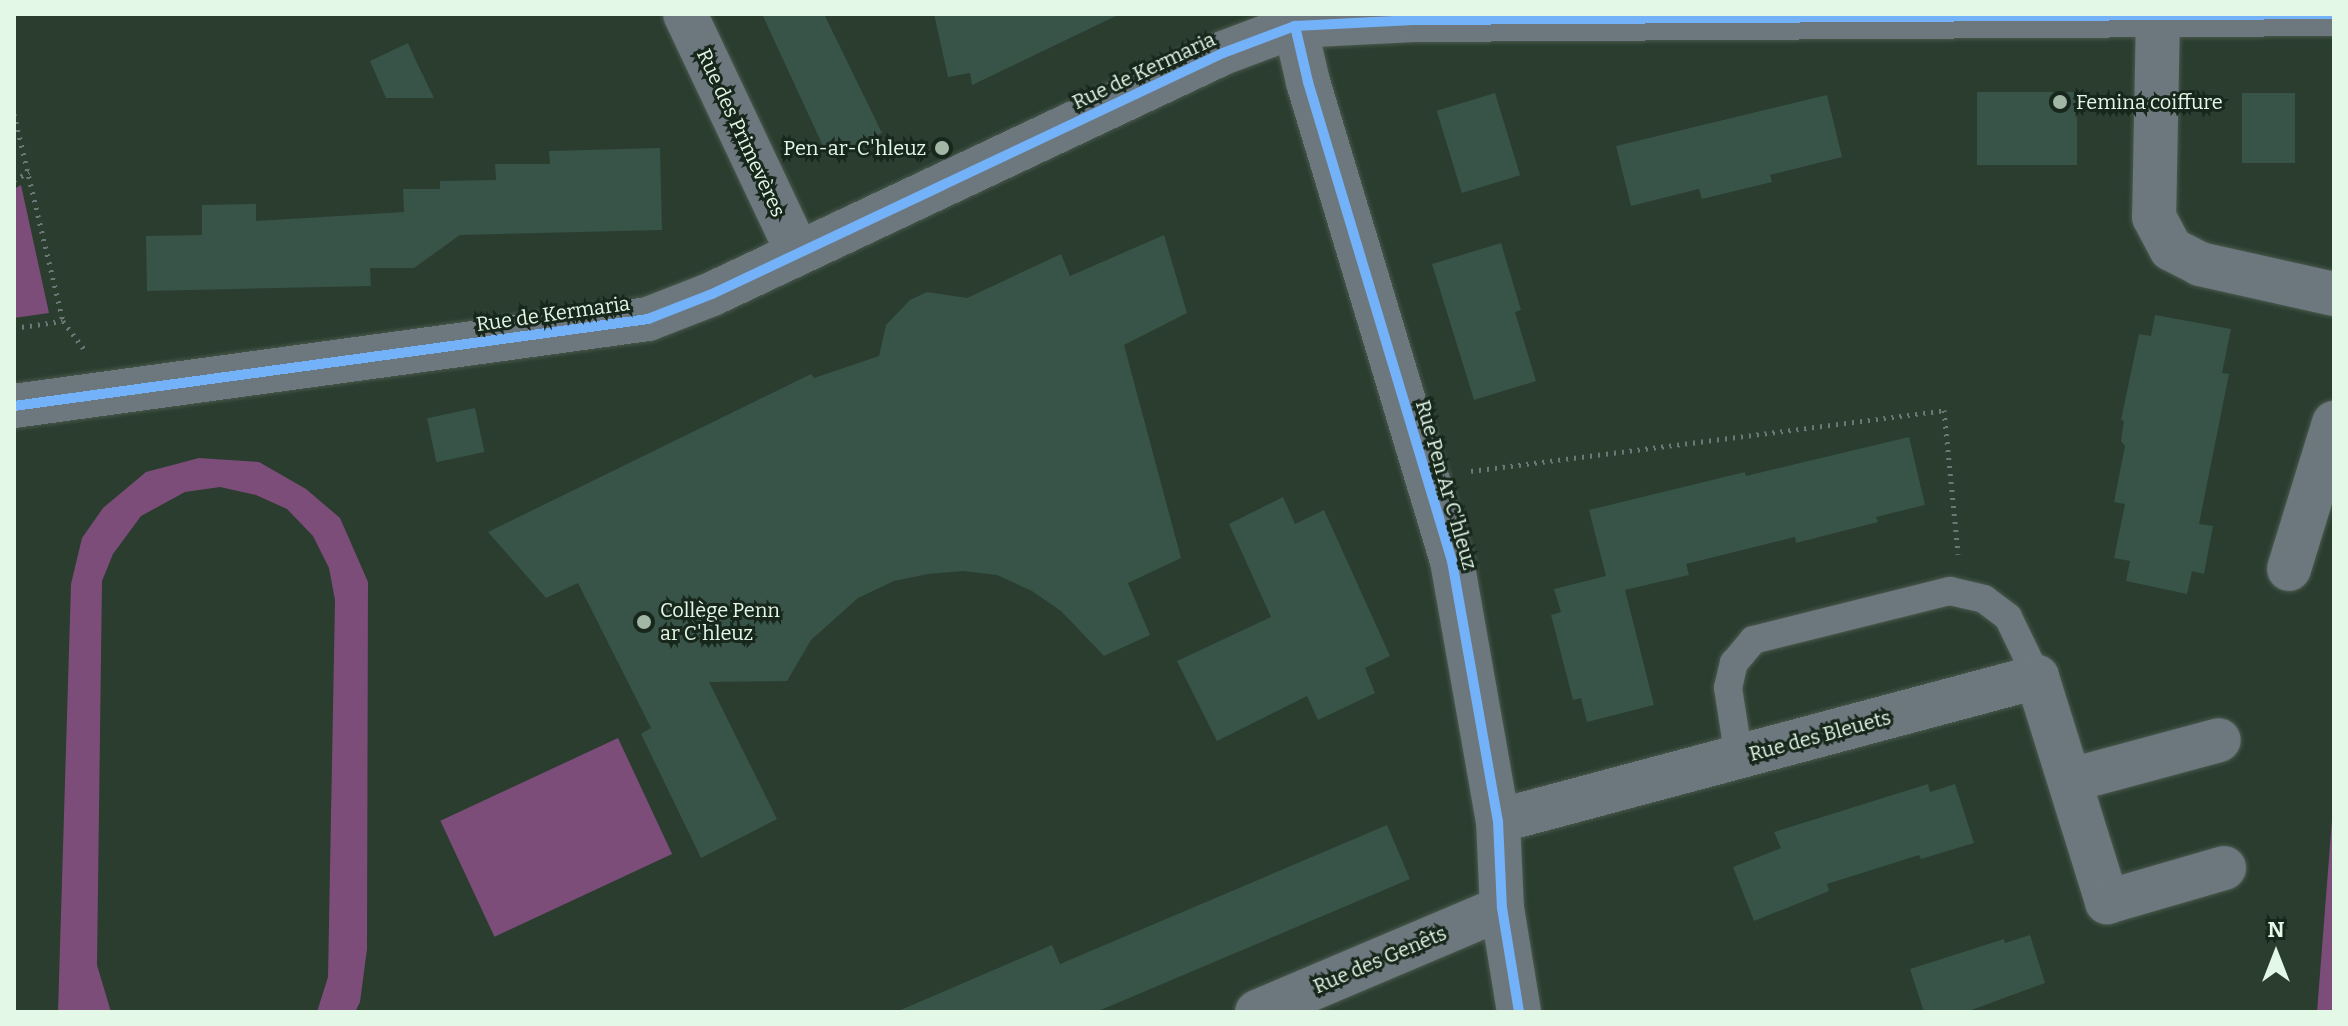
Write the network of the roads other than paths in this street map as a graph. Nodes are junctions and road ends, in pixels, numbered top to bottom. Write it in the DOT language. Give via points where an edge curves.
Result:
graph roads {
  1 [pos="685,14"];
  2 [pos="2334,14"];
  3 [pos="2158,15"];
  4 [pos="1563,17"];
  5 [pos="1295,26"];
  6 [pos="798,253"];
  7 [pos="2334,294"];
  8 [pos="14,406"];
  9 [pos="2334,423"];
  10 [pos="2289,569"];
  11 [pos="2037,677"];
  12 [pos="2219,740"];
  13 [pos="1739,758"];
  14 [pos="2071,780"];
  15 [pos="1498,821"];
  16 [pos="2224,868"];
  17 [pos="1502,908"];
  18 [pos="1257,1012"];
  19 [pos="1519,1012"];
  1 -- 6 [label="street, Rue des Primevères"];
  2 -- 3 [label="street, Rue de Kermaria"];
  3 -- 4 [label="street, Rue de Kermaria"];
  3 -- 7 [label="street" via="2154,217 2171,249 2200,264"];
  4 -- 5 [label="street, Rue de Kermaria"];
  5 -- 6 [label="street, Rue de Kermaria" via="1223,53"];
  5 -- 15 [label="street, Rue Pen Ar C'hleuz" via="1452,561"];
  6 -- 8 [label="street, Rue de Kermaria" via="648,319"];
  9 -- 10 [label="street"];
  11 -- 13 [label="street, Rue des Bleuets"];
  11 -- 13 [label="lane" via="2008,617 1984,599 1950,591 1753,640 1734,663 1728,688"];
  11 -- 14 [label="street"];
  12 -- 14 [label="street"];
  13 -- 15 [label="street, Rue des Bleuets"];
  14 -- 16 [label="street" via="2107,902"];
  15 -- 17 [label="street, Rue Pen Ar C'hleuz"];
  17 -- 18 [label="street, Rue des Genêts"];
  17 -- 19 [label="street, Rue Pen Ar C'hleuz"];
}
